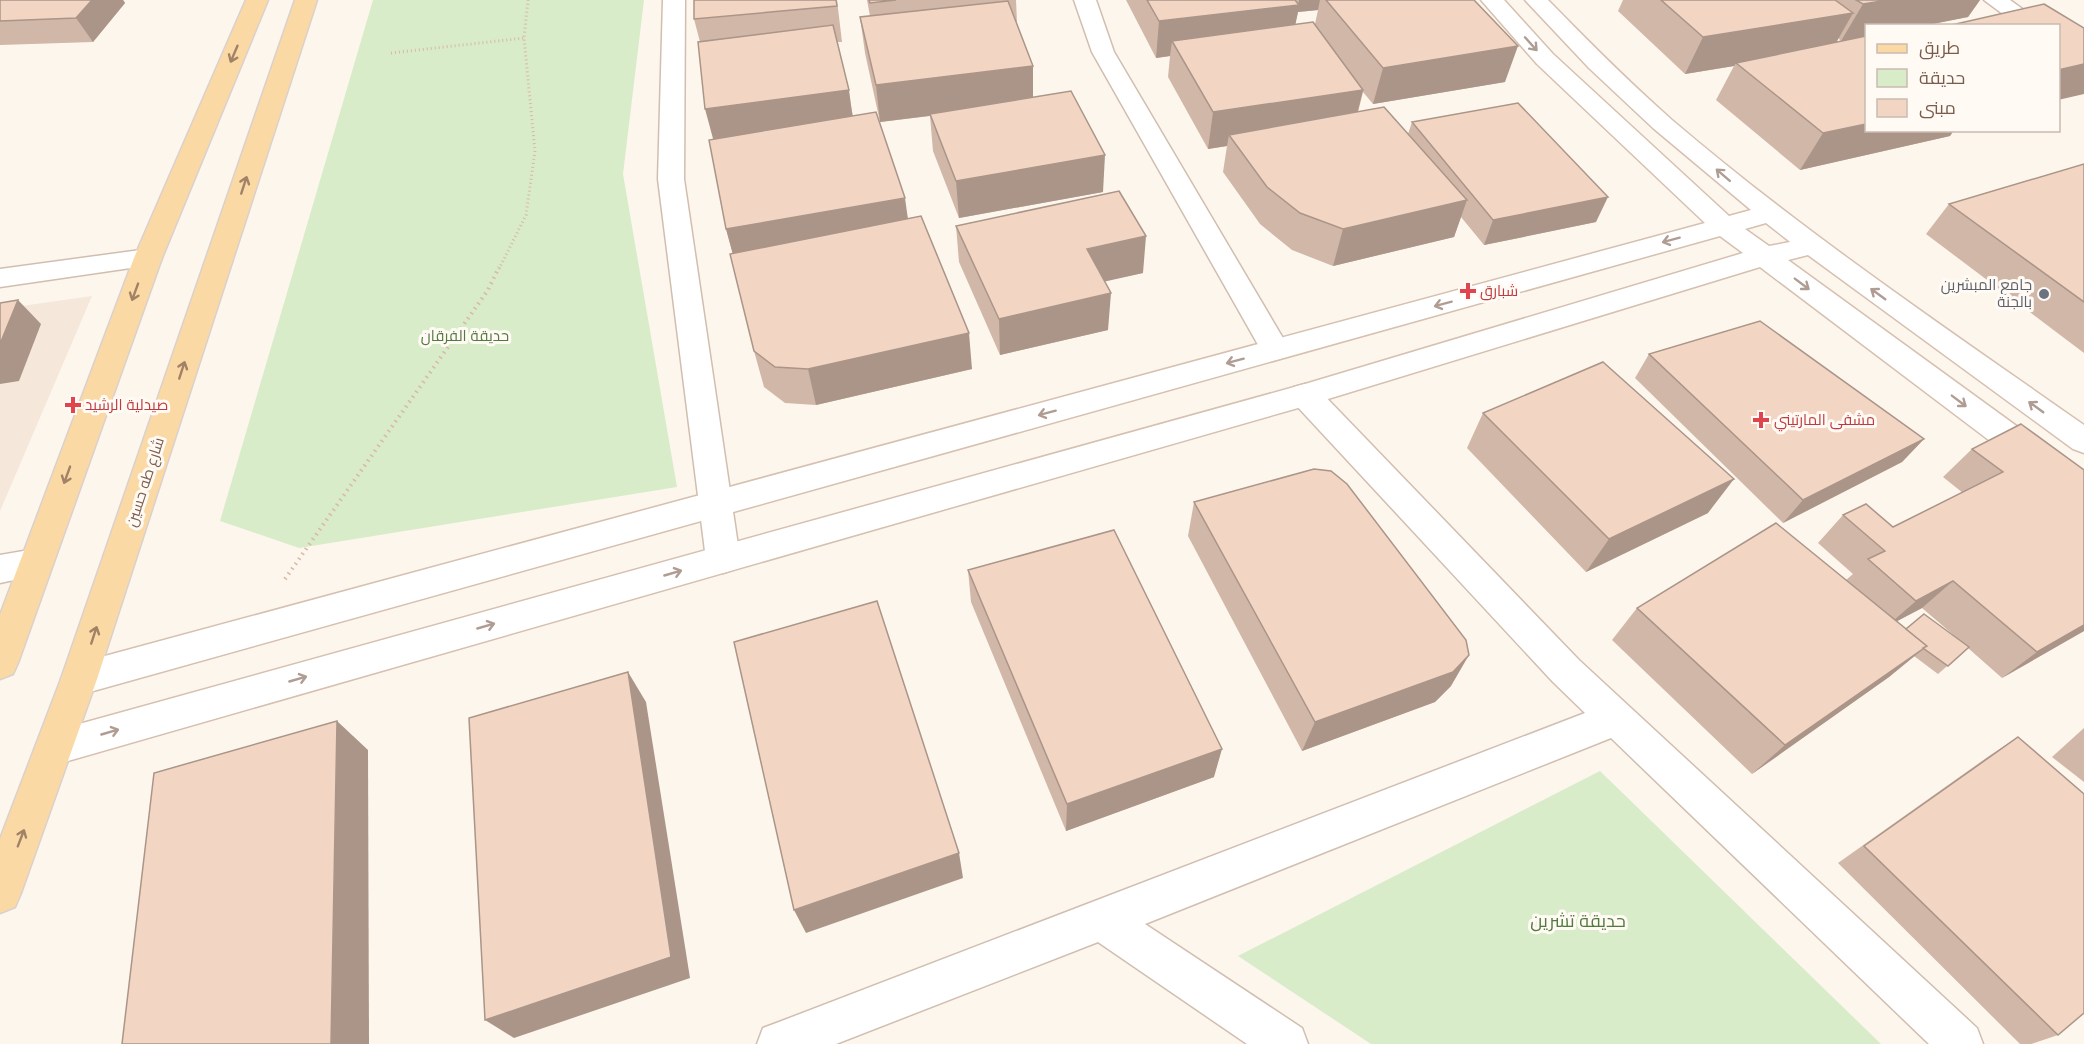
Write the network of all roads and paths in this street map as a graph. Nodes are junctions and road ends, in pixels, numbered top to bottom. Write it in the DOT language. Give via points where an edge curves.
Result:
graph roads {
  1 [pos="257,0"];
  2 [pos="306,0"];
  3 [pos="528,0"];
  4 [pos="674,0"];
  5 [pos="1085,0"];
  6 [pos="1492,0"];
  7 [pos="1536,0"];
  8 [pos="1995,0"];
  9 [pos="2033,24"];
  10 [pos="524,38"];
  11 [pos="391,53"];
  12 [pos="1768,214"];
  13 [pos="1724,226"];
  14 [pos="1811,246"];
  15 [pos="1765,256"];
  16 [pos="148,258"];
  17 [pos="0,278"];
  18 [pos="1275,350"];
  19 [pos="1305,394"];
  20 [pos="2084,441"];
  21 [pos="2084,491"];
  22 [pos="714,505"];
  23 [pos="723,560"];
  24 [pos="34,563"];
  25 [pos="0,569"];
  26 [pos="248,633"];
  27 [pos="0,663"];
  28 [pos="79,679"];
  29 [pos="1617,718"];
  30 [pos="54,748"];
  31 [pos="0,892"];
  32 [pos="1102,920"];
  33 [pos="779,1044"];
  34 [pos="1286,1044"];
  35 [pos="1961,1044"];
  1 -- 16 [label="main road, one-way"];
  28 -- 2 [label="main road, شارع طه حسين, one-way"];
  3 -- 10 [label="path"];
  4 -- 22 [label="main road" via="671,179"];
  5 -- 18 [label="main road" via="1103,52"];
  6 -- 13 [label="main road, one-way" via="1545,59"];
  12 -- 7 [label="main road, one-way" via="1589,58"];
  8 -- 9 [label="main road"];
  10 -- 11 [label="path"];
  10 -- 26 [label="path" via="535,151 526,215 488,290"];
  12 -- 13 [label="main road"];
  12 -- 14 [label="main road"];
  13 -- 15 [label="main road"];
  13 -- 18 [label="main road, one-way"];
  14 -- 15 [label="main road"];
  20 -- 14 [label="main road, one-way"];
  15 -- 19 [label="main road"];
  15 -- 21 [label="main road, one-way"];
  16 -- 17 [label="main road"];
  16 -- 24 [label="main road, one-way"];
  18 -- 22 [label="main road, one-way"];
  19 -- 23 [label="main road"];
  19 -- 29 [label="main road" via="1566,671"];
  22 -- 23 [label="main road"];
  22 -- 26 [label="main road"];
  30 -- 23 [label="main road, one-way"];
  24 -- 25 [label="main road"];
  24 -- 27 [label="main road"];
  26 -- 28 [label="main road"];
  28 -- 30 [label="main road, شارع طه حسين"];
  29 -- 32 [label="main road"];
  29 -- 35 [label="main road"];
  31 -- 30 [label="main road, شارع طه حسين, one-way"];
  32 -- 33 [label="main road"];
  32 -- 34 [label="main road"];
}
